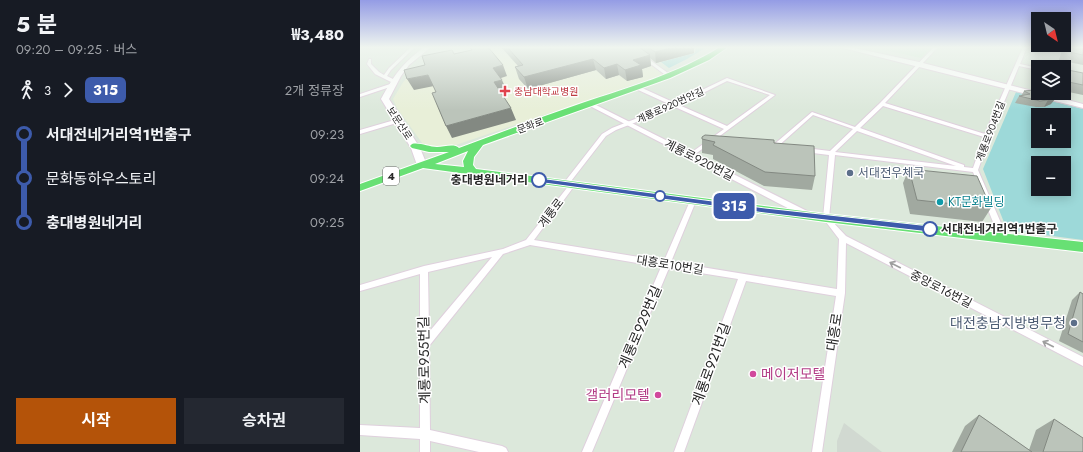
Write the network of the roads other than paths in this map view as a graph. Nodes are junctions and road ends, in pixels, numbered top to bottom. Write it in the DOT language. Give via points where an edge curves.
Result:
graph roads {
  1 [pos="373,68"];
  2 [pos="391,68"];
  3 [pos="404,68"];
  4 [pos="659,68"];
  5 [pos="688,68"];
  6 [pos="916,68"];
  7 [pos="936,68"];
  8 [pos="1017,68"];
  9 [pos="409,71"];
  10 [pos="670,76"];
  11 [pos="384,77"];
  12 [pos="396,80"];
  13 [pos="1008,86"];
  14 [pos="638,88"];
  15 [pos="360,96"];
  16 [pos="590,104"];
  17 [pos="882,104"];
  18 [pos="675,105"];
  19 [pos="1083,106"];
  20 [pos="398,121"];
  21 [pos="628,124"];
  22 [pos="726,128"];
  23 [pos="856,128"];
  24 [pos="360,132"];
  25 [pos="987,136"];
  26 [pos="713,141"];
  27 [pos="720,142"];
  28 [pos="479,144"];
  29 [pos="415,146"];
  30 [pos="767,146"];
  31 [pos="774,147"];
  32 [pos="782,148"];
  33 [pos="796,149"];
  34 [pos="832,152"];
  35 [pos="690,156"];
  36 [pos="422,165"];
  37 [pos="975,170"];
  38 [pos="473,172"];
  39 [pos="569,184"];
  40 [pos="360,188"];
  41 [pos="693,201"];
  42 [pos="808,216"];
  43 [pos="826,218"];
  44 [pos="1003,237"];
  45 [pos="842,238"];
  46 [pos="529,242"];
  47 [pos="1083,247"];
  48 [pos="501,251"];
  49 [pos="667,264"];
  50 [pos="424,269"];
  51 [pos="743,277"];
  52 [pos="360,288"];
  53 [pos="841,293"];
  54 [pos="424,345"];
  55 [pos="1083,362"];
  56 [pos="360,430"];
  57 [pos="425,434"];
  58 [pos="425,452"];
  59 [pos="502,452"];
  60 [pos="587,452"];
  61 [pos="679,452"];
  62 [pos="817,452"];
  1 -- 11 [label="street"];
  2 -- 11 [label="street"];
  3 -- 12 [label="main road, 보문산로"];
  4 -- 10 [label="street"];
  5 -- 10 [label="main road, 문화로"];
  6 -- 17 [label="street"];
  7 -- 13 [label="main road"];
  8 -- 13 [label="street, 계룡로904번길"];
  9 -- 12 [label="street"];
  10 -- 14 [label="main road, 문화로"];
  11 -- 12 [label="street"];
  12 -- 15 [label="street"];
  12 -- 20 [label="main road, 보문산로" via="385,100"];
  13 -- 19 [label="main road"];
  13 -- 25 [label="street, 계룡로904번길"];
  14 -- 16 [label="main road, 문화로"];
  14 -- 18 [label="street"];
  16 -- 21 [label="street, 계룡로920번길"];
  16 -- 28 [label="main road, 문화로"];
  17 -- 23 [label="street"];
  17 -- 25 [label="street"];
  18 -- 21 [label="street, 계룡로920번안길"];
  18 -- 22 [label="street"];
  18 -- 22 [label="street, 계룡로920번안길" via="727,79 773,95"];
  20 -- 24 [label="street"];
  20 -- 29 [label="main road, 보문산로"];
  21 -- 35 [label="street, 계룡로920번길"];
  21 -- 39 [label="street, 계룡로920번안길" via="604,135"];
  22 -- 26 [label="street, 계룡로920번안길"];
  23 -- 31 [label="street" via="812,113"];
  23 -- 34 [label="street"];
  23 -- 37 [label="street"];
  25 -- 37 [label="street, 계룡로904번길"];
  26 -- 27 [label="street"];
  26 -- 35 [label="street, 계룡로920번안길"];
  28 -- 29 [label="main road" via="437,150 425,150"];
  28 -- 36 [label="main road, 문화로"];
  28 -- 38 [label="main road" via="468,158 467,163"];
  29 -- 36 [label="main road, 보문산로"];
  30 -- 31 [label="street"];
  31 -- 32 [label="street"];
  33 -- 34 [label="street"];
  34 -- 37 [label="street"];
  34 -- 43 [label="street"];
  35 -- 42 [label="street, 계룡로920번길"];
  36 -- 38 [label="main road, 계룡로 / 4"];
  36 -- 40 [label="main road, 4"];
  37 -- 44 [label="street, 계룡로904번길"];
  38 -- 39 [label="main road, 계룡로 / 4"];
  39 -- 41 [label="main road, 계룡로 / 4"];
  39 -- 46 [label="street, 계룡로"];
  41 -- 42 [label="main road, 계룡로 / 4"];
  41 -- 49 [label="street, 계룡로929번길"];
  42 -- 43 [label="main road, 계룡로 / 4"];
  43 -- 44 [label="main road, 계룡로 / 4"];
  43 -- 45 [label="street"];
  44 -- 47 [label="main road, 계룡로 / 4"];
  45 -- 53 [label="street, 대흥로"];
  55 -- 45 [label="street, 중앙로16번길, one-way"];
  46 -- 48 [label="street, 대흥로10번길"];
  46 -- 49 [label="street, 대흥로10번길"];
  48 -- 50 [label="street, 대흥로10번길"];
  48 -- 54 [label="street"];
  49 -- 51 [label="street, 대흥로10번길"];
  49 -- 60 [label="street, 계룡로929번길"];
  50 -- 52 [label="street, 대흥로10번길"];
  50 -- 54 [label="street, 계룡로955번길"];
  51 -- 53 [label="street, 대흥로10번길"];
  51 -- 61 [label="street, 계룡로921번길"];
  53 -- 62 [label="street, 대흥로"];
  54 -- 57 [label="street, 계룡로955번길"];
  56 -- 57 [label="street"];
  57 -- 58 [label="street, 계룡로955번길"];
  57 -- 59 [label="street"];
}
